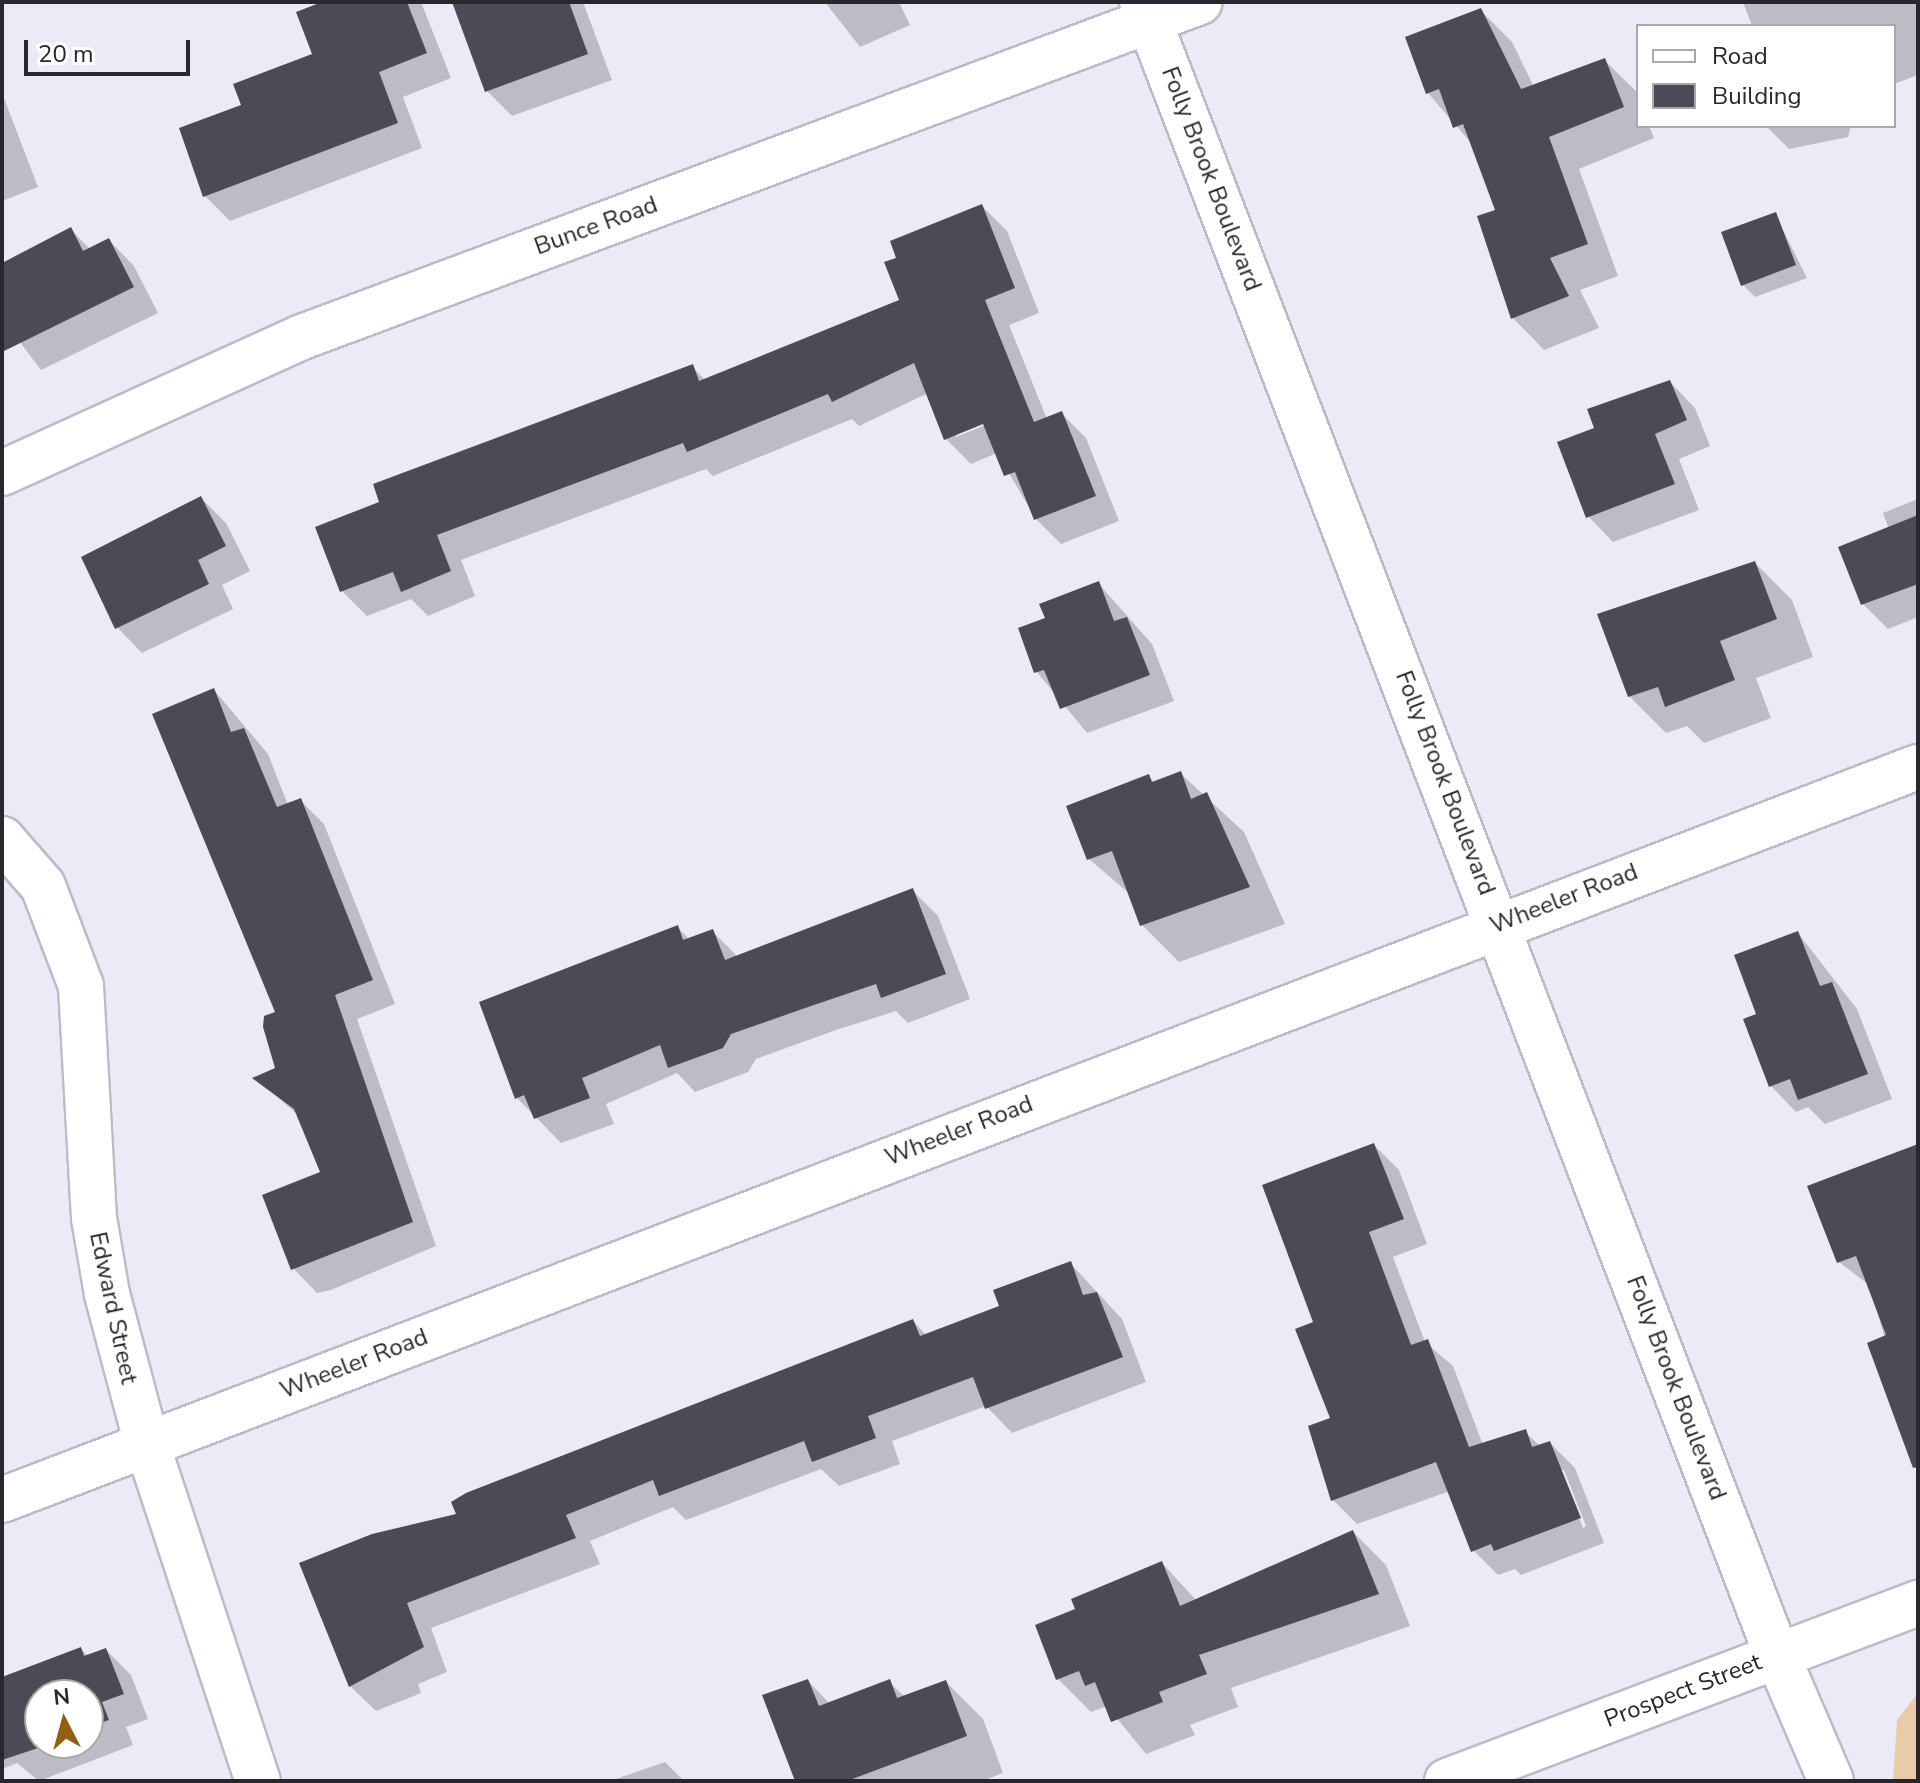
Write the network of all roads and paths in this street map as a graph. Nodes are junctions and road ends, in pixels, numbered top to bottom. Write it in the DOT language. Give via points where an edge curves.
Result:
graph roads {
  1 [pos="1200,2"];
  2 [pos="1146,11"];
  3 [pos="2,473"];
  4 [pos="1918,767"];
  5 [pos="2,839"];
  6 [pos="1500,923"];
  7 [pos="147,1444"];
  8 [pos="2,1500"];
  9 [pos="1918,1603"];
  10 [pos="1777,1655"];
  11 [pos="258,1781"];
  12 [pos="1447,1781"];
  13 [pos="1831,1781"];
  1 -- 2 [label="street, Bunce Road"];
  2 -- 3 [label="street, Bunce Road" via="302,337"];
  2 -- 6 [label="street, Folly Brook Boulevard"];
  4 -- 6 [label="street, Wheeler Road"];
  5 -- 7 [label="street, Edward Street" via="43,886 81,986 94,1218"];
  6 -- 7 [label="street, Wheeler Road"];
  6 -- 10 [label="street, Folly Brook Boulevard"];
  7 -- 8 [label="street, Wheeler Road"];
  7 -- 11 [label="street, Edward Street"];
  9 -- 10 [label="street, Prospect Street"];
  10 -- 12 [label="street, Prospect Street"];
  10 -- 13 [label="street, Folly Brook Boulevard"];
}
